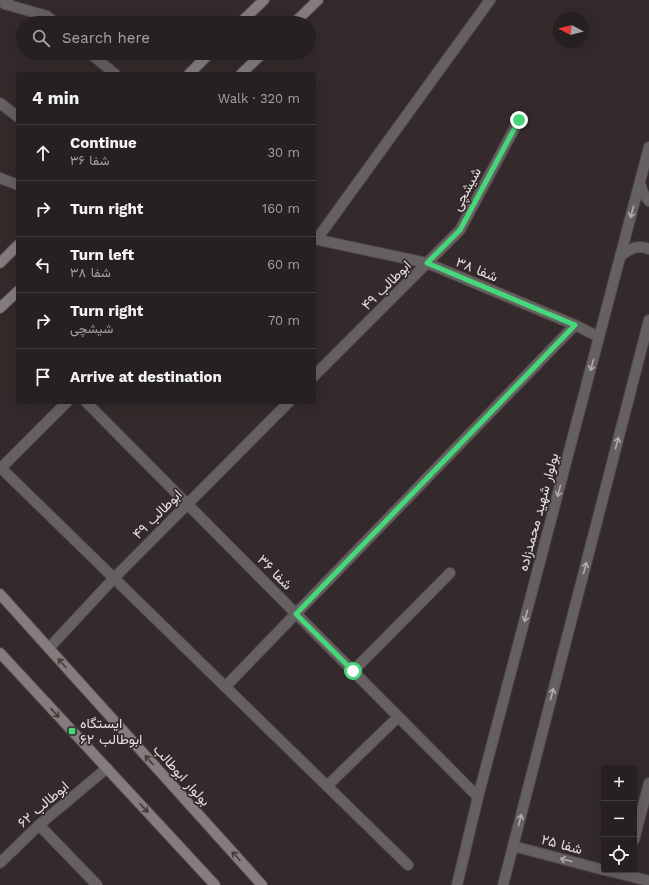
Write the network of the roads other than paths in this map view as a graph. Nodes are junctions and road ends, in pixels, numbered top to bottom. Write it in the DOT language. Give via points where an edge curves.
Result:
graph roads {
  1 [pos="264,0"];
  2 [pos="318,0"];
  3 [pos="490,0"];
  4 [pos="5,1"];
  5 [pos="47,16"];
  6 [pos="247,16"];
  7 [pos="301,16"];
  8 [pos="98,60"];
  9 [pos="203,60"];
  10 [pos="256,60"];
  11 [pos="113,72"];
  12 [pos="191,72"];
  13 [pos="243,72"];
  14 [pos="0,103"];
  15 [pos="16,115"];
  16 [pos="519,120"];
  17 [pos="649,147"];
  18 [pos="0,178"];
  19 [pos="640,181"];
  20 [pos="16,184"];
  21 [pos="649,200"];
  22 [pos="316,238"];
  23 [pos="316,239"];
  24 [pos="16,247"];
  25 [pos="649,249"];
  26 [pos="620,258"];
  27 [pos="0,263"];
  28 [pos="427,263"];
  29 [pos="16,293"];
  30 [pos="0,308"];
  31 [pos="649,320"];
  32 [pos="575,325"];
  33 [pos="599,337"];
  34 [pos="646,342"];
  35 [pos="316,374"];
  36 [pos="65,404"];
  37 [pos="88,404"];
  38 [pos="287,404"];
  39 [pos="187,504"];
  40 [pos="450,573"];
  41 [pos="114,578"];
  42 [pos="0,594"];
  43 [pos="296,614"];
  44 [pos="49,648"];
  45 [pos="2,658"];
  46 [pos="353,671"];
  47 [pos="225,687"];
  48 [pos="398,717"];
  49 [pos="107,768"];
  50 [pos="649,783"];
  51 [pos="327,786"];
  52 [pos="478,797"];
  53 [pos="39,825"];
  54 [pos="635,837"];
  55 [pos="513,846"];
  56 [pos="0,864"];
  57 [pos="408,865"];
  58 [pos="601,869"];
  59 [pos="613,873"];
  60 [pos="624,877"];
  61 [pos="649,881"];
  62 [pos="98,885"];
  63 [pos="215,885"];
  64 [pos="262,885"];
  65 [pos="457,885"];
  66 [pos="503,885"];
  1 -- 6 [label="main road"];
  2 -- 7 [label="main road"];
  3 -- 22 [label="street"];
  4 -- 5 [label="street"];
  8 -- 11 [label="street"];
  9 -- 12 [label="main road"];
  10 -- 13 [label="main road"];
  14 -- 15 [label="street"];
  16 -- 28 [label="street, شیشچی" via="460,230"];
  17 -- 19 [label="street, بولوار شهید محمدزاده"];
  18 -- 20 [label="street"];
  19 -- 21 [label="street" via="642,193"];
  19 -- 26 [label="street, بولوار شهید محمدزاده, one-way"];
  23 -- 28 [label="street, شفا ۳۸"];
  24 -- 27 [label="main road"];
  25 -- 26 [label="street" via="631,249"];
  26 -- 33 [label="street, بولوار شهید محمدزاده"];
  28 -- 32 [label="street, شفا ۳۸"];
  28 -- 35 [label="street, ابوطالب ۴۹"];
  29 -- 30 [label="main road"];
  31 -- 34 [label="street"];
  32 -- 33 [label="street, شفا ۳۸"];
  32 -- 43 [label="street"];
  33 -- 52 [label="street, بولوار شهید محمدزاده, one-way"];
  55 -- 34 [label="street, one-way"];
  36 -- 41 [label="street" via="1,468"];
  37 -- 39 [label="street, شفا ۳۶"];
  38 -- 39 [label="street, ابوطالب ۴۹"];
  39 -- 41 [label="street, ابوطالب ۴۹"];
  39 -- 43 [label="street, شفا ۳۶"];
  40 -- 46 [label="street"];
  41 -- 44 [label="street, ابوطالب ۴۹"];
  41 -- 47 [label="street"];
  42 -- 44 [label="main road, بولوار ابوطالب"];
  43 -- 46 [label="street, شفا ۳۶"];
  43 -- 47 [label="street"];
  64 -- 44 [label="main road, بولوار ابوطالب, one-way"];
  45 -- 49 [label="main road, one-way"];
  46 -- 48 [label="street, شفا ۳۶"];
  47 -- 51 [label="street"];
  48 -- 51 [label="street"];
  48 -- 52 [label="street, شفا ۳۶"];
  49 -- 53 [label="street, ابوطالب ۶۲"];
  49 -- 63 [label="main road, one-way"];
  50 -- 54 [label="street"];
  51 -- 57 [label="street"];
  52 -- 65 [label="street, بولوار شهید محمدزاده"];
  53 -- 56 [label="street, ابوطالب ۶۲"];
  53 -- 62 [label="street"];
  58 -- 55 [label="street, شفا ۲۵, one-way"];
  55 -- 66 [label="street"];
  59 -- 60 [label="street, شفا ۲۵"];
  60 -- 61 [label="street, شفا ۲۵"];
}
